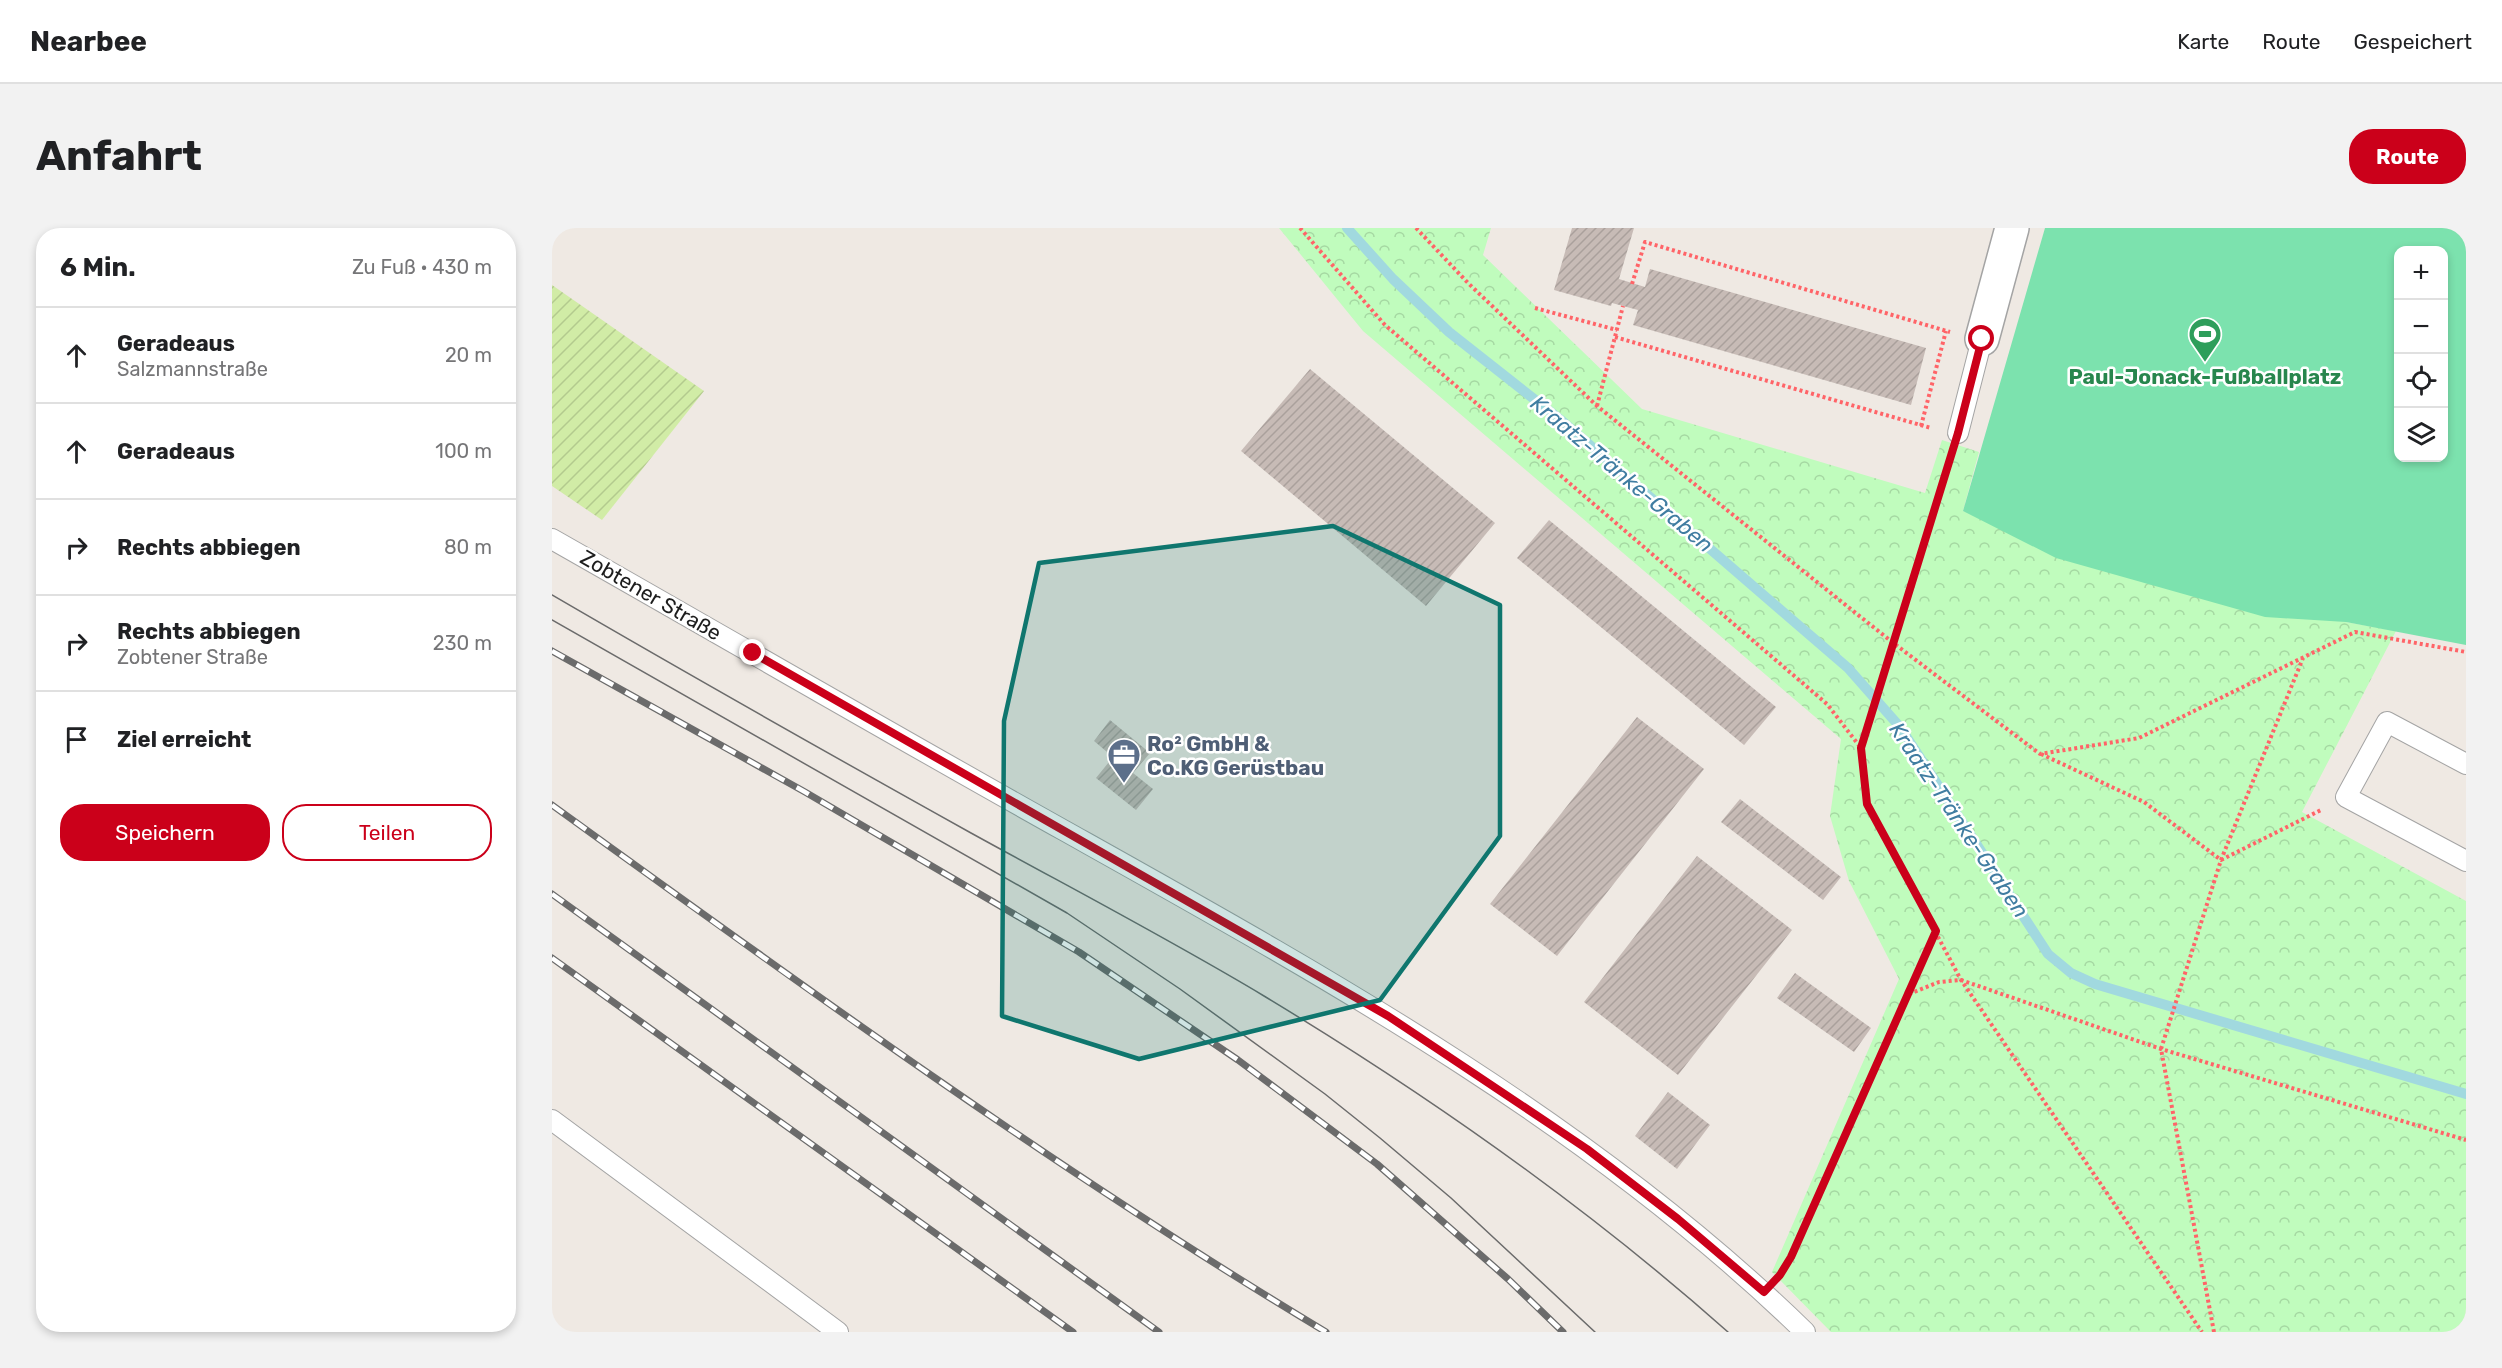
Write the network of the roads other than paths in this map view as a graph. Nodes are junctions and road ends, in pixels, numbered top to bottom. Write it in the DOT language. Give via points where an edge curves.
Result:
graph roads {
  1 [pos="2012,228"];
  2 [pos="1982,339"];
  3 [pos="1958,433"];
  4 [pos="552,538"];
  5 [pos="2466,764"];
  6 [pos="2466,861"];
  7 [pos="552,1120"];
  8 [pos="838,1332"];
  9 [pos="1805,1332"];
  1 -- 2 [label="street"];
  2 -- 3 [label="lane"];
  4 -- 9 [label="lane, Zobtener Straße" via="1388,1016 1587,1149 1678,1219"];
  5 -- 6 [label="lane" via="2387,722 2346,797"];
  7 -- 8 [label="lane"];
}
